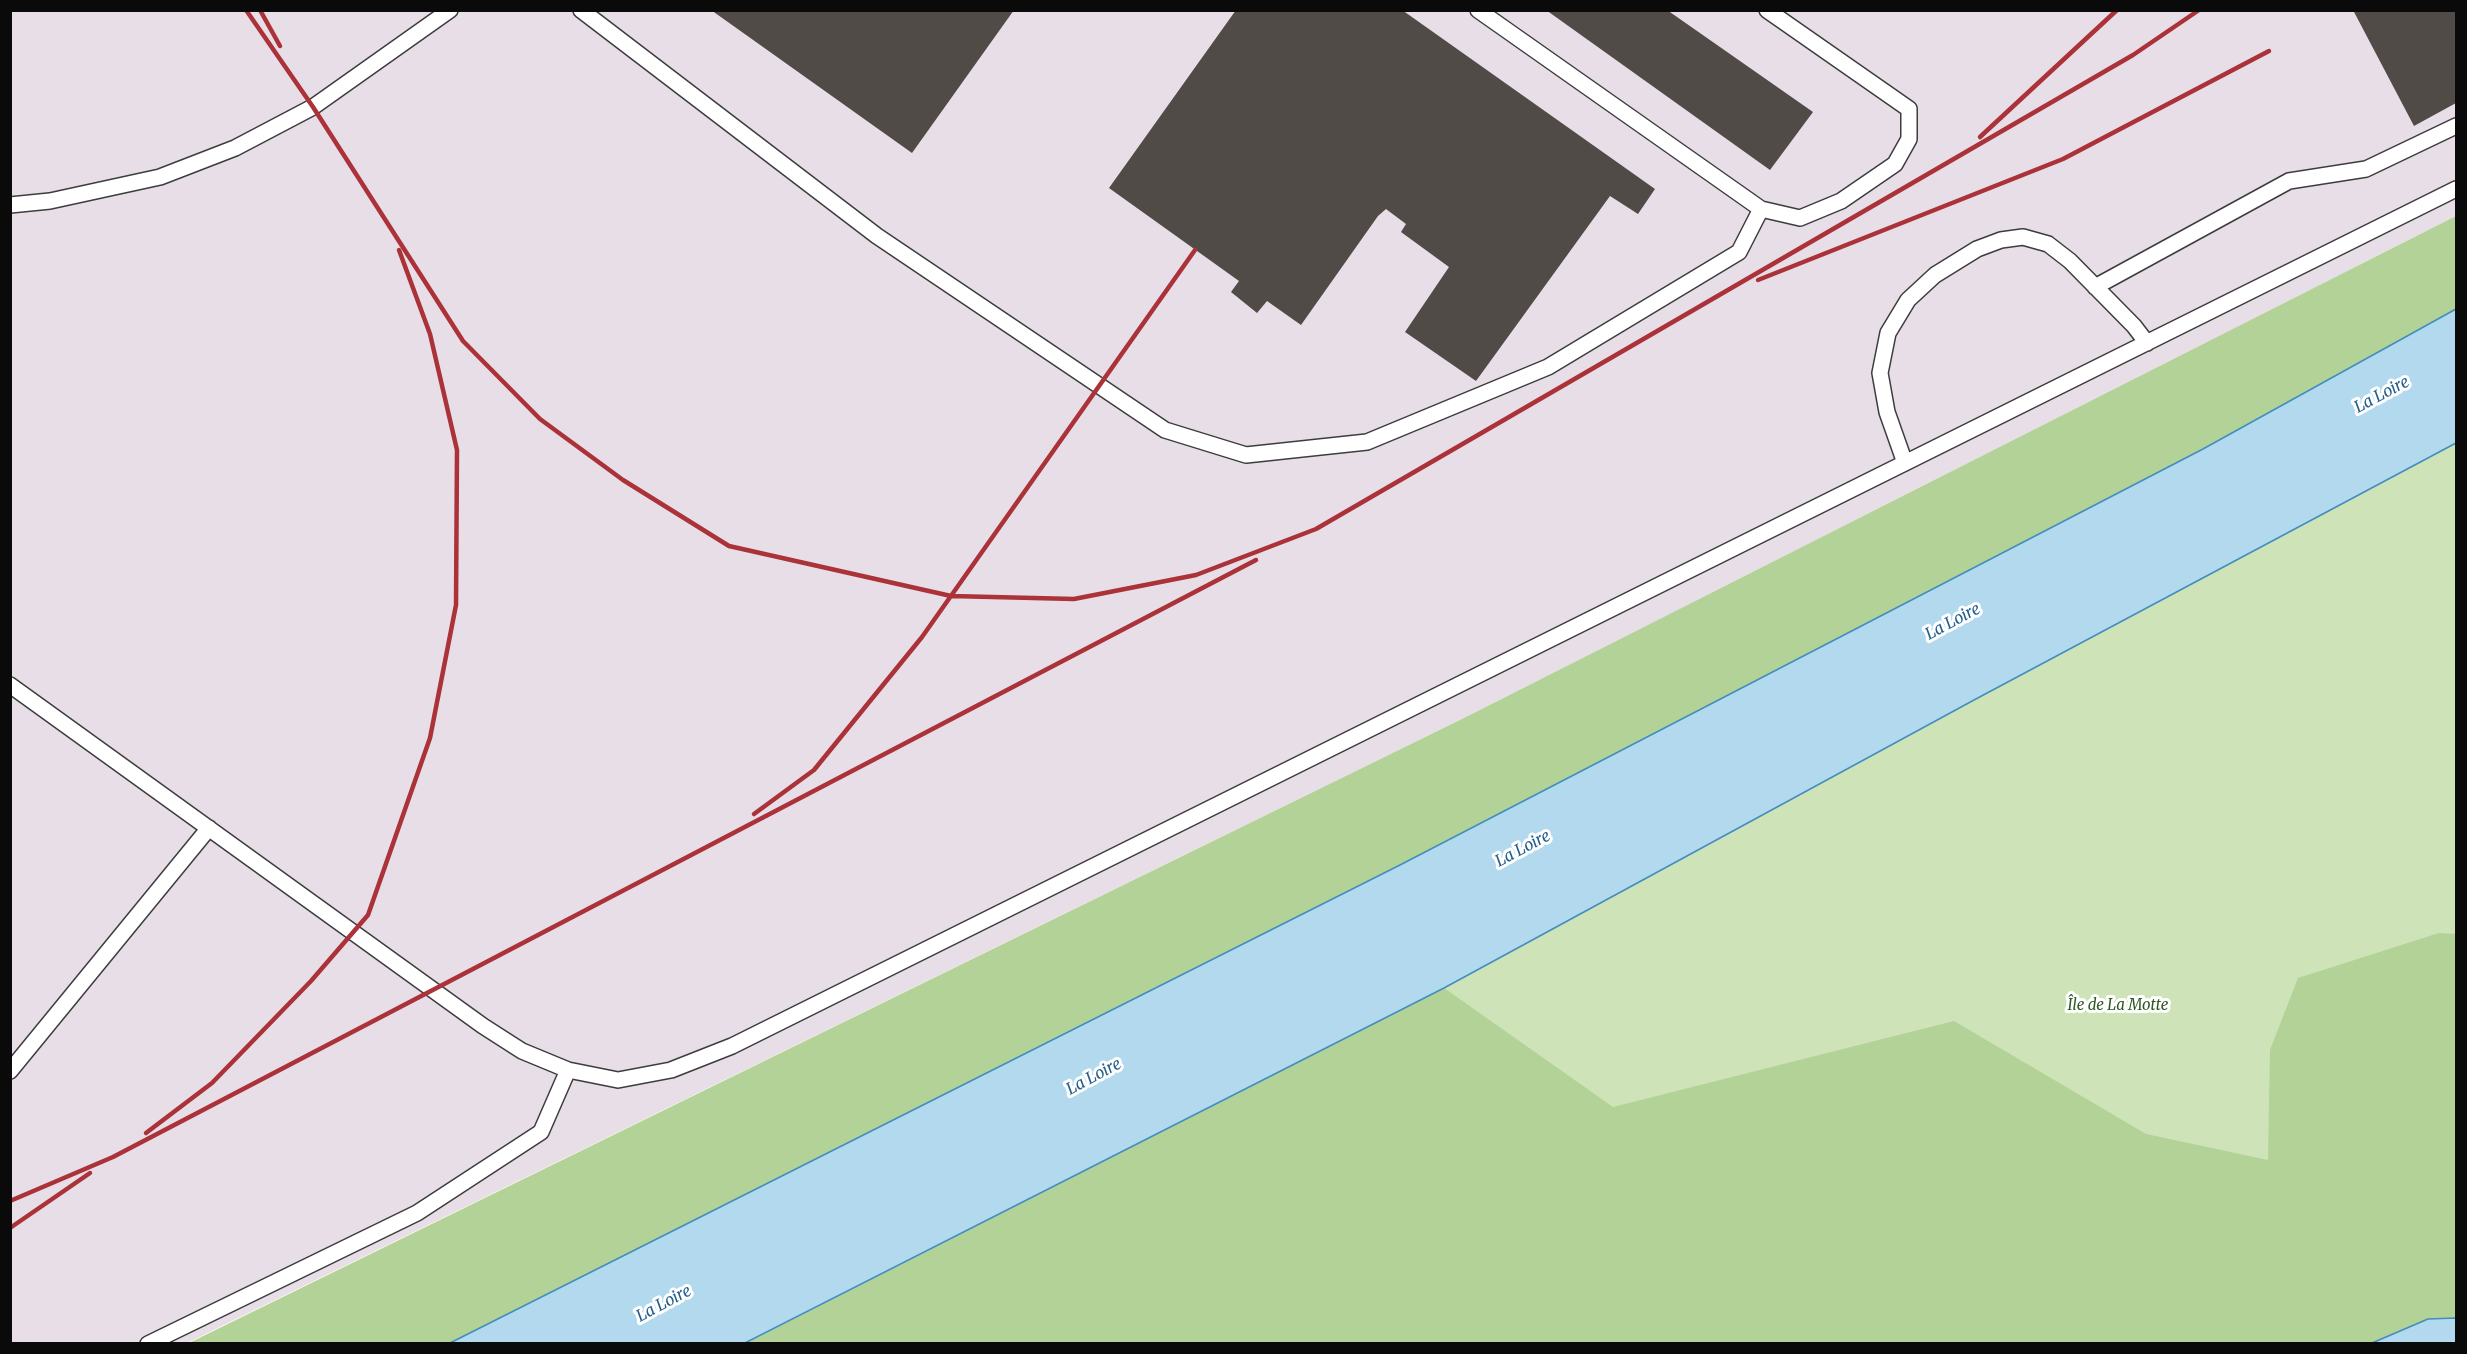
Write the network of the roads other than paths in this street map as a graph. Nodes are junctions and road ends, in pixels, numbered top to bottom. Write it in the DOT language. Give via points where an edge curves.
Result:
graph roads {
  1 [pos="450,10"];
  2 [pos="581,10"];
  3 [pos="1478,10"];
  4 [pos="1767,10"];
  5 [pos="2457,126"];
  6 [pos="2457,189"];
  7 [pos="10,206"];
  8 [pos="1761,209"];
  9 [pos="2096,287"];
  10 [pos="2147,343"];
  11 [pos="1905,463"];
  12 [pos="10,685"];
  13 [pos="209,828"];
  14 [pos="568,1070"];
  15 [pos="10,1071"];
  16 [pos="148,1344"];
  1 -- 7 [label="lane" via="313,107 235,148 160,177"];
  2 -- 8 [label="lane" via="877,236 1165,430 1246,455 1367,442 1548,367 1739,252"];
  3 -- 8 [label="lane"];
  4 -- 8 [label="lane" via="1909,109 1909,139 1895,164 1841,201 1800,218"];
  5 -- 9 [label="lane" via="2366,169 2289,182"];
  6 -- 10 [label="lane"];
  9 -- 10 [label="lane"];
  9 -- 11 [label="lane" via="2048,244 2023,237 1977,249 1928,281 1908,300 1888,333 1880,373 1887,412"];
  10 -- 11 [label="lane"];
  11 -- 14 [label="lane" via="732,1046 671,1070 618,1080"];
  12 -- 13 [label="lane"];
  13 -- 14 [label="lane" via="483,1026 522,1051"];
  13 -- 15 [label="lane"];
  14 -- 16 [label="lane" via="541,1132 417,1213"];
}
